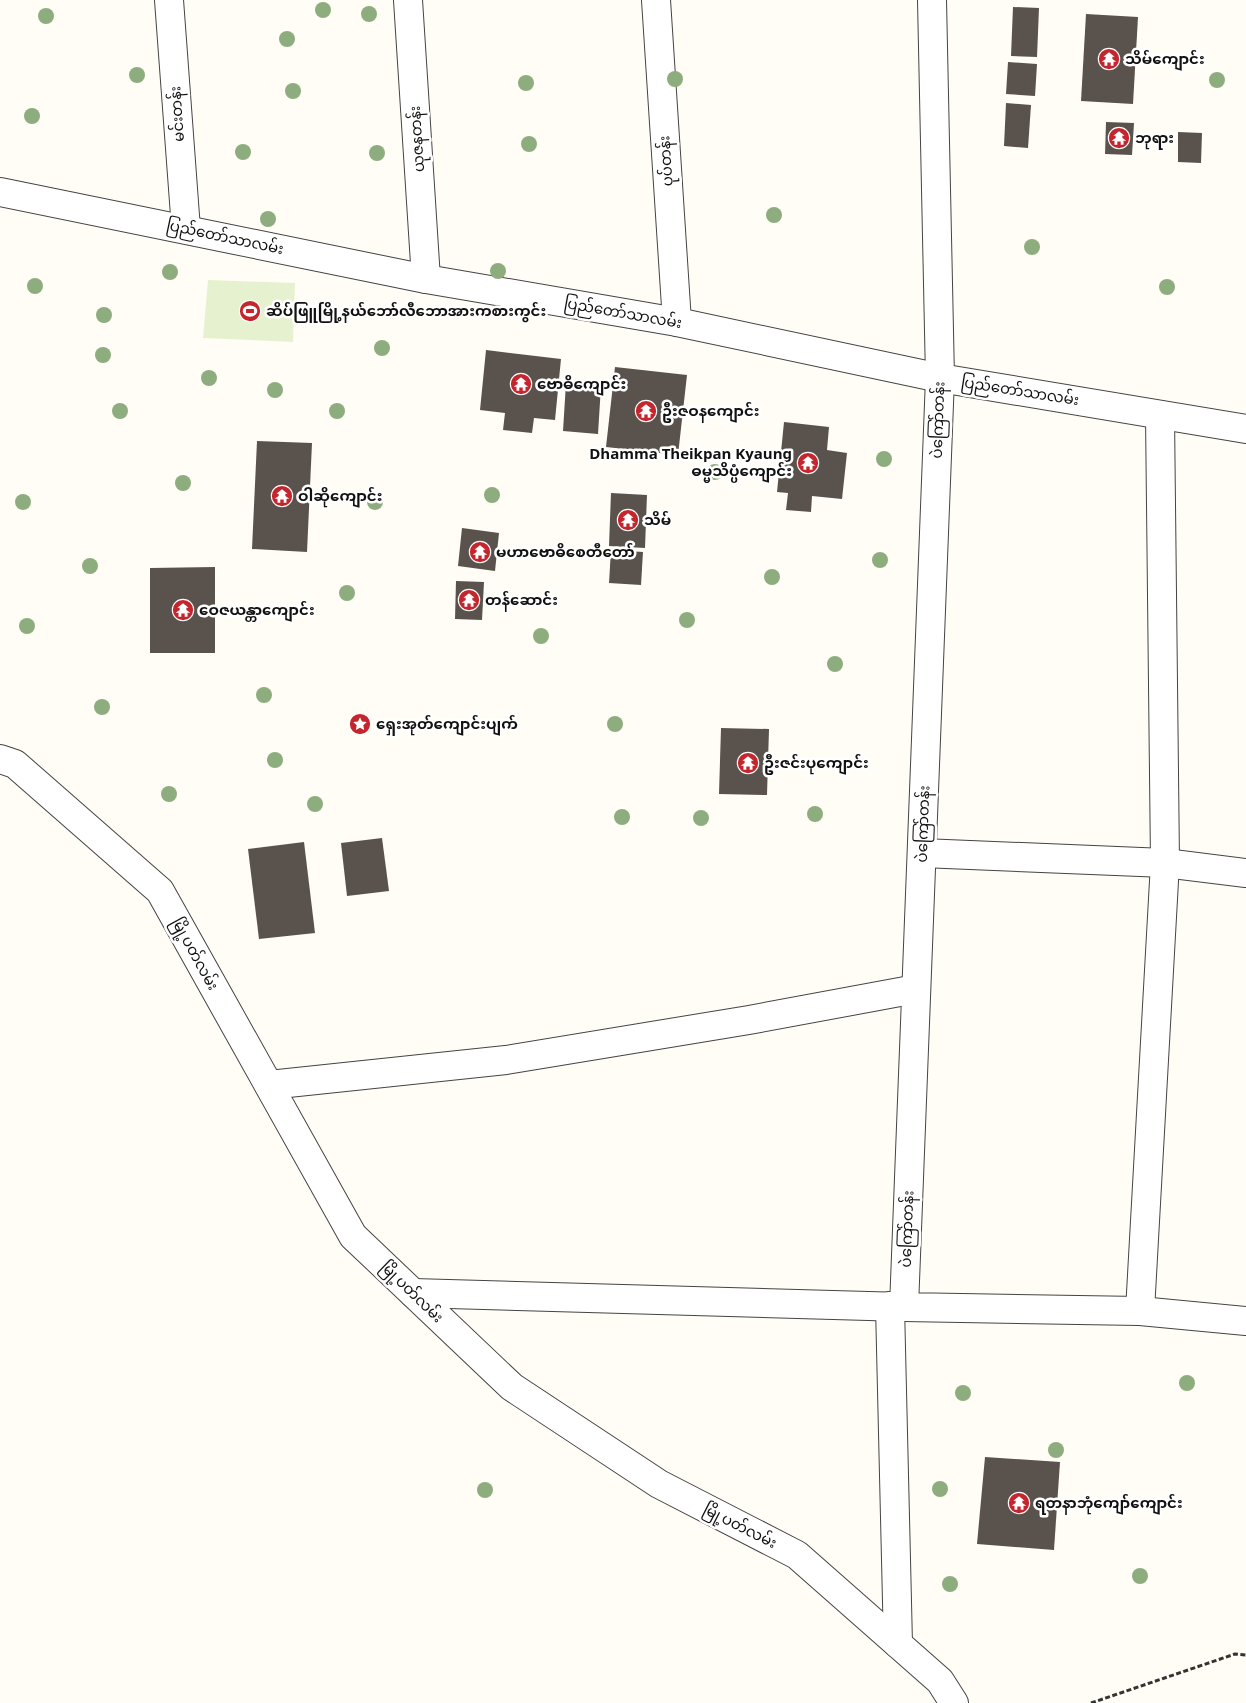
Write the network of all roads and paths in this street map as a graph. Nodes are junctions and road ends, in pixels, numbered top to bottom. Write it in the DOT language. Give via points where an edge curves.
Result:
graph roads {
  1 [pos="169,0"];
  2 [pos="408,0"];
  3 [pos="656,0"];
  4 [pos="932,0"];
  5 [pos="0,192"];
  6 [pos="186,229"];
  7 [pos="426,279"];
  8 [pos="677,322"];
  9 [pos="940,378"];
  10 [pos="1160,415"];
  11 [pos="1246,429"];
  12 [pos="0,759"];
  13 [pos="922,853"];
  14 [pos="1165,863"];
  15 [pos="1246,873"];
  16 [pos="916,988"];
  17 [pos="269,1085"];
  18 [pos="413,1293"];
  19 [pos="897,1306"];
  20 [pos="1140,1310"];
  21 [pos="1246,1321"];
  22 [pos="898,1644"];
  23 [pos="1246,1655"];
  24 [pos="954,1703"];
  25 [pos="1091,1703"];
  1 -- 6 [label="street, မင်းတန်း"];
  2 -- 7 [label="street, ယုဇနတန်း"];
  3 -- 8 [label="street, ပုပ်တန်း"];
  4 -- 9 [label="street, ပဲကြော်တန်း"];
  5 -- 6 [label="street, ပြည်တော်သာလမ်း"];
  6 -- 7 [label="street, ပြည်တော်သာလမ်း"];
  7 -- 8 [label="street, ပြည်တော်သာလမ်း"];
  8 -- 9 [label="street, ပြည်တော်သာလမ်း"];
  9 -- 10 [label="street, ပြည်တော်သာလမ်း"];
  9 -- 13 [label="street, ပဲကြော်တန်း"];
  10 -- 11 [label="street, ပြည်တော်သာလမ်း"];
  10 -- 14 [label="street"];
  12 -- 17 [label="street, မြို့ပတ်လမ်း" via="15,764 160,891"];
  13 -- 14 [label="street"];
  13 -- 16 [label="street, ပဲကြော်တန်း"];
  14 -- 15 [label="street"];
  14 -- 20 [label="street"];
  16 -- 17 [label="street" via="749,1020 506,1060"];
  16 -- 19 [label="street, ပဲကြော်တန်း"];
  17 -- 18 [label="street, မြို့ပတ်လမ်း" via="354,1236"];
  18 -- 19 [label="street"];
  18 -- 22 [label="street, မြို့ပတ်လမ်း" via="512,1388 659,1484 797,1555"];
  19 -- 20 [label="street"];
  19 -- 22 [label="street, ပဲကြော်တန်း"];
  20 -- 21 [label="street"];
  22 -- 24 [label="street, မြို့ပတ်လမ်း" via="940,1681"];
  23 -- 25 [label="path" via="1235,1654"];
}
